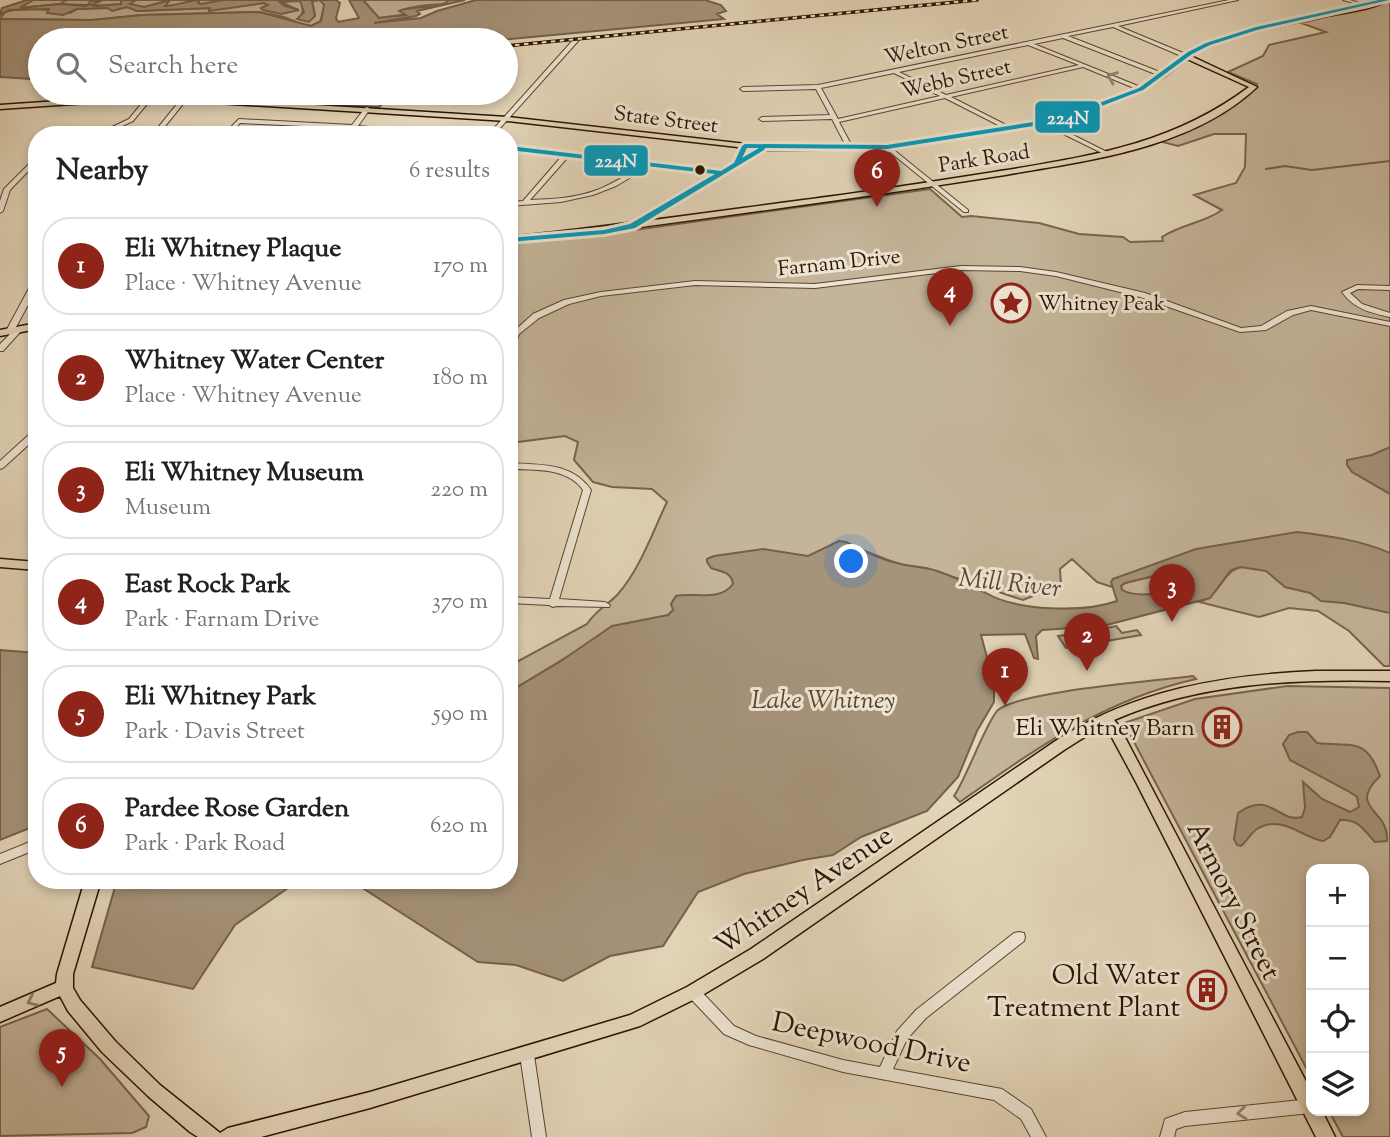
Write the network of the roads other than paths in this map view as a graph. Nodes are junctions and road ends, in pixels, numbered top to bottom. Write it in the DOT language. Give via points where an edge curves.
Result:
graph roads {
  1 [pos="1236,0"];
  2 [pos="1345,0"];
  3 [pos="1386,0"];
  4 [pos="1367,6"];
  5 [pos="1114,26"];
  6 [pos="1063,36"];
  7 [pos="576,40"];
  8 [pos="1027,43"];
  9 [pos="1186,56"];
  10 [pos="1083,66"];
  11 [pos="894,71"];
  12 [pos="1163,75"];
  13 [pos="818,87"];
  14 [pos="743,89"];
  15 [pos="1141,89"];
  16 [pos="945,96"];
  17 [pos="37,105"];
  18 [pos="143,105"];
  19 [pos="179,105"];
  20 [pos="294,105"];
  21 [pos="0,107"];
  22 [pos="368,109"];
  23 [pos="762,118"];
  24 [pos="507,119"];
  25 [pos="835,119"];
  26 [pos="1045,123"];
  27 [pos="309,124"];
  28 [pos="118,126"];
  29 [pos="162,126"];
  30 [pos="234,126"];
  31 [pos="339,126"];
  32 [pos="355,126"];
  33 [pos="500,126"];
  34 [pos="1010,129"];
  35 [pos="746,146"];
  36 [pos="887,147"];
  37 [pos="765,148"];
  38 [pos="850,148"];
  39 [pos="518,149"];
  40 [pos="567,154"];
  41 [pos="1108,154"];
  42 [pos="737,162"];
  43 [pos="650,164"];
  44 [pos="28,168"];
  45 [pos="723,173"];
  46 [pos="934,184"];
  47 [pos="525,202"];
  48 [pos="518,203"];
  49 [pos="0,211"];
  50 [pos="966,211"];
  51 [pos="632,226"];
  52 [pos="518,239"];
  53 [pos="1390,288"];
  54 [pos="28,297"];
  55 [pos="1390,315"];
  56 [pos="1390,324"];
  57 [pos="28,328"];
  58 [pos="9,331"];
  59 [pos="518,331"];
  60 [pos="0,349"];
  61 [pos="28,440"];
  62 [pos="0,466"];
  63 [pos="518,467"];
  64 [pos="0,563"];
  65 [pos="28,565"];
  66 [pos="518,601"];
  67 [pos="553,604"];
  68 [pos="605,605"];
  69 [pos="1390,676"];
  70 [pos="1104,719"];
  71 [pos="28,848"];
  72 [pos="0,859"];
  73 [pos="90,889"];
  74 [pos="1019,937"];
  75 [pos="64,987"];
  76 [pos="693,992"];
  77 [pos="0,1015"];
  78 [pos="527,1055"];
  79 [pos="884,1074"];
  80 [pos="1306,1099"];
  81 [pos="1306,1109"];
  82 [pos="1315,1116"];
  83 [pos="213,1137"];
  84 [pos="228,1137"];
  85 [pos="539,1137"];
  86 [pos="1039,1137"];
  87 [pos="1167,1137"];
  88 [pos="1326,1137"];
  1 -- 5 [label="street, Welton Street"];
  2 -- 4 [label="street"];
  3 -- 4 [label="main road, State Street"];
  4 -- 9 [label="main road, State Street" via="1251,30"];
  5 -- 6 [label="street, Welton Street"];
  5 -- 9 [label="street"];
  6 -- 8 [label="street, Welton Street"];
  6 -- 12 [label="street"];
  7 -- 24 [label="street"];
  8 -- 10 [label="street"];
  8 -- 11 [label="street, Welton Street"];
  9 -- 12 [label="main road, State Street"];
  9 -- 41 [label="main road, Park Road" via="1254,87 1203,120"];
  15 -- 10 [label="street, one-way"];
  10 -- 16 [label="street, Webb Street"];
  11 -- 13 [label="street, Welton Street"];
  11 -- 16 [label="street"];
  12 -- 15 [label="main road, State Street"];
  13 -- 14 [label="street, Welton Street"];
  13 -- 25 [label="street"];
  15 -- 26 [label="main road, State Street"];
  16 -- 25 [label="street, Webb Street"];
  16 -- 34 [label="street"];
  17 -- 21 [label="main road, State Street"];
  18 -- 28 [label="street" via="131,120"];
  19 -- 29 [label="street"];
  20 -- 22 [label="main road, State Street"];
  22 -- 24 [label="main road, State Street"];
  22 -- 32 [label="street"];
  23 -- 25 [label="street, Webb Street"];
  24 -- 33 [label="street"];
  24 -- 35 [label="main road, State Street"];
  25 -- 38 [label="street"];
  26 -- 34 [label="main road, State Street"];
  26 -- 41 [label="street"];
  27 -- 30 [label="street" via="239,121"];
  27 -- 31 [label="street"];
  34 -- 36 [label="main road, State Street"];
  35 -- 37 [label="main road, State Street"];
  35 -- 42 [label="street"];
  36 -- 38 [label="main road, State Street"];
  36 -- 46 [label="street"];
  37 -- 38 [label="main road, State Street"];
  37 -- 42 [label="street"];
  39 -- 40 [label="street"];
  40 -- 43 [label="street"];
  40 -- 47 [label="street"];
  41 -- 46 [label="main road, Park Road"];
  42 -- 45 [label="street"];
  43 -- 45 [label="street"];
  43 -- 47 [label="street" via="591,194"];
  44 -- 49 [label="street" via="7,190"];
  45 -- 51 [label="street"];
  46 -- 50 [label="street"];
  46 -- 51 [label="main road, Park Road"];
  47 -- 48 [label="street"];
  51 -- 52 [label="main road, Park Road"];
  53 -- 55 [label="street" via="1357,287 1346,292 1356,304"];
  54 -- 58 [label="street"];
  56 -- 59 [label="street, Farnam Drive" via="1311,308 1263,328 1240,330 1142,295 1056,274 961,268 815,286 695,283 601,294 567,302 530,319"];
  57 -- 58 [label="main road"];
  58 -- 60 [label="street"];
  61 -- 62 [label="street"];
  63 -- 67 [label="street" via="572,475 587,489"];
  64 -- 65 [label="main road"];
  66 -- 67 [label="street"];
  67 -- 68 [label="street"];
  69 -- 70 [label="main road, Whitney Avenue" via="1247,679 1182,692"];
  70 -- 76 [label="main road, Whitney Avenue" via="757,954"];
  70 -- 80 [label="main road, Armory Street" via="1143,782"];
  71 -- 72 [label="street"];
  73 -- 75 [label="main road"];
  74 -- 79 [label="street" via="921,1014 902,1035"];
  75 -- 77 [label="main road, one-way"];
  75 -- 83 [label="main road" via="105,1042 165,1101"];
  76 -- 78 [label="main road, Whitney Avenue" via="635,1021"];
  76 -- 79 [label="street, Deepwood Drive" via="729,1030 799,1055"];
  78 -- 84 [label="main road, Whitney Avenue"];
  78 -- 85 [label="street"];
  79 -- 86 [label="street, Deepwood Drive" via="998,1094 1026,1114"];
  81 -- 87 [label="street, one-way" via="1185,1119 1170,1124"];
  82 -- 88 [label="main road, Armory Street"];
}
